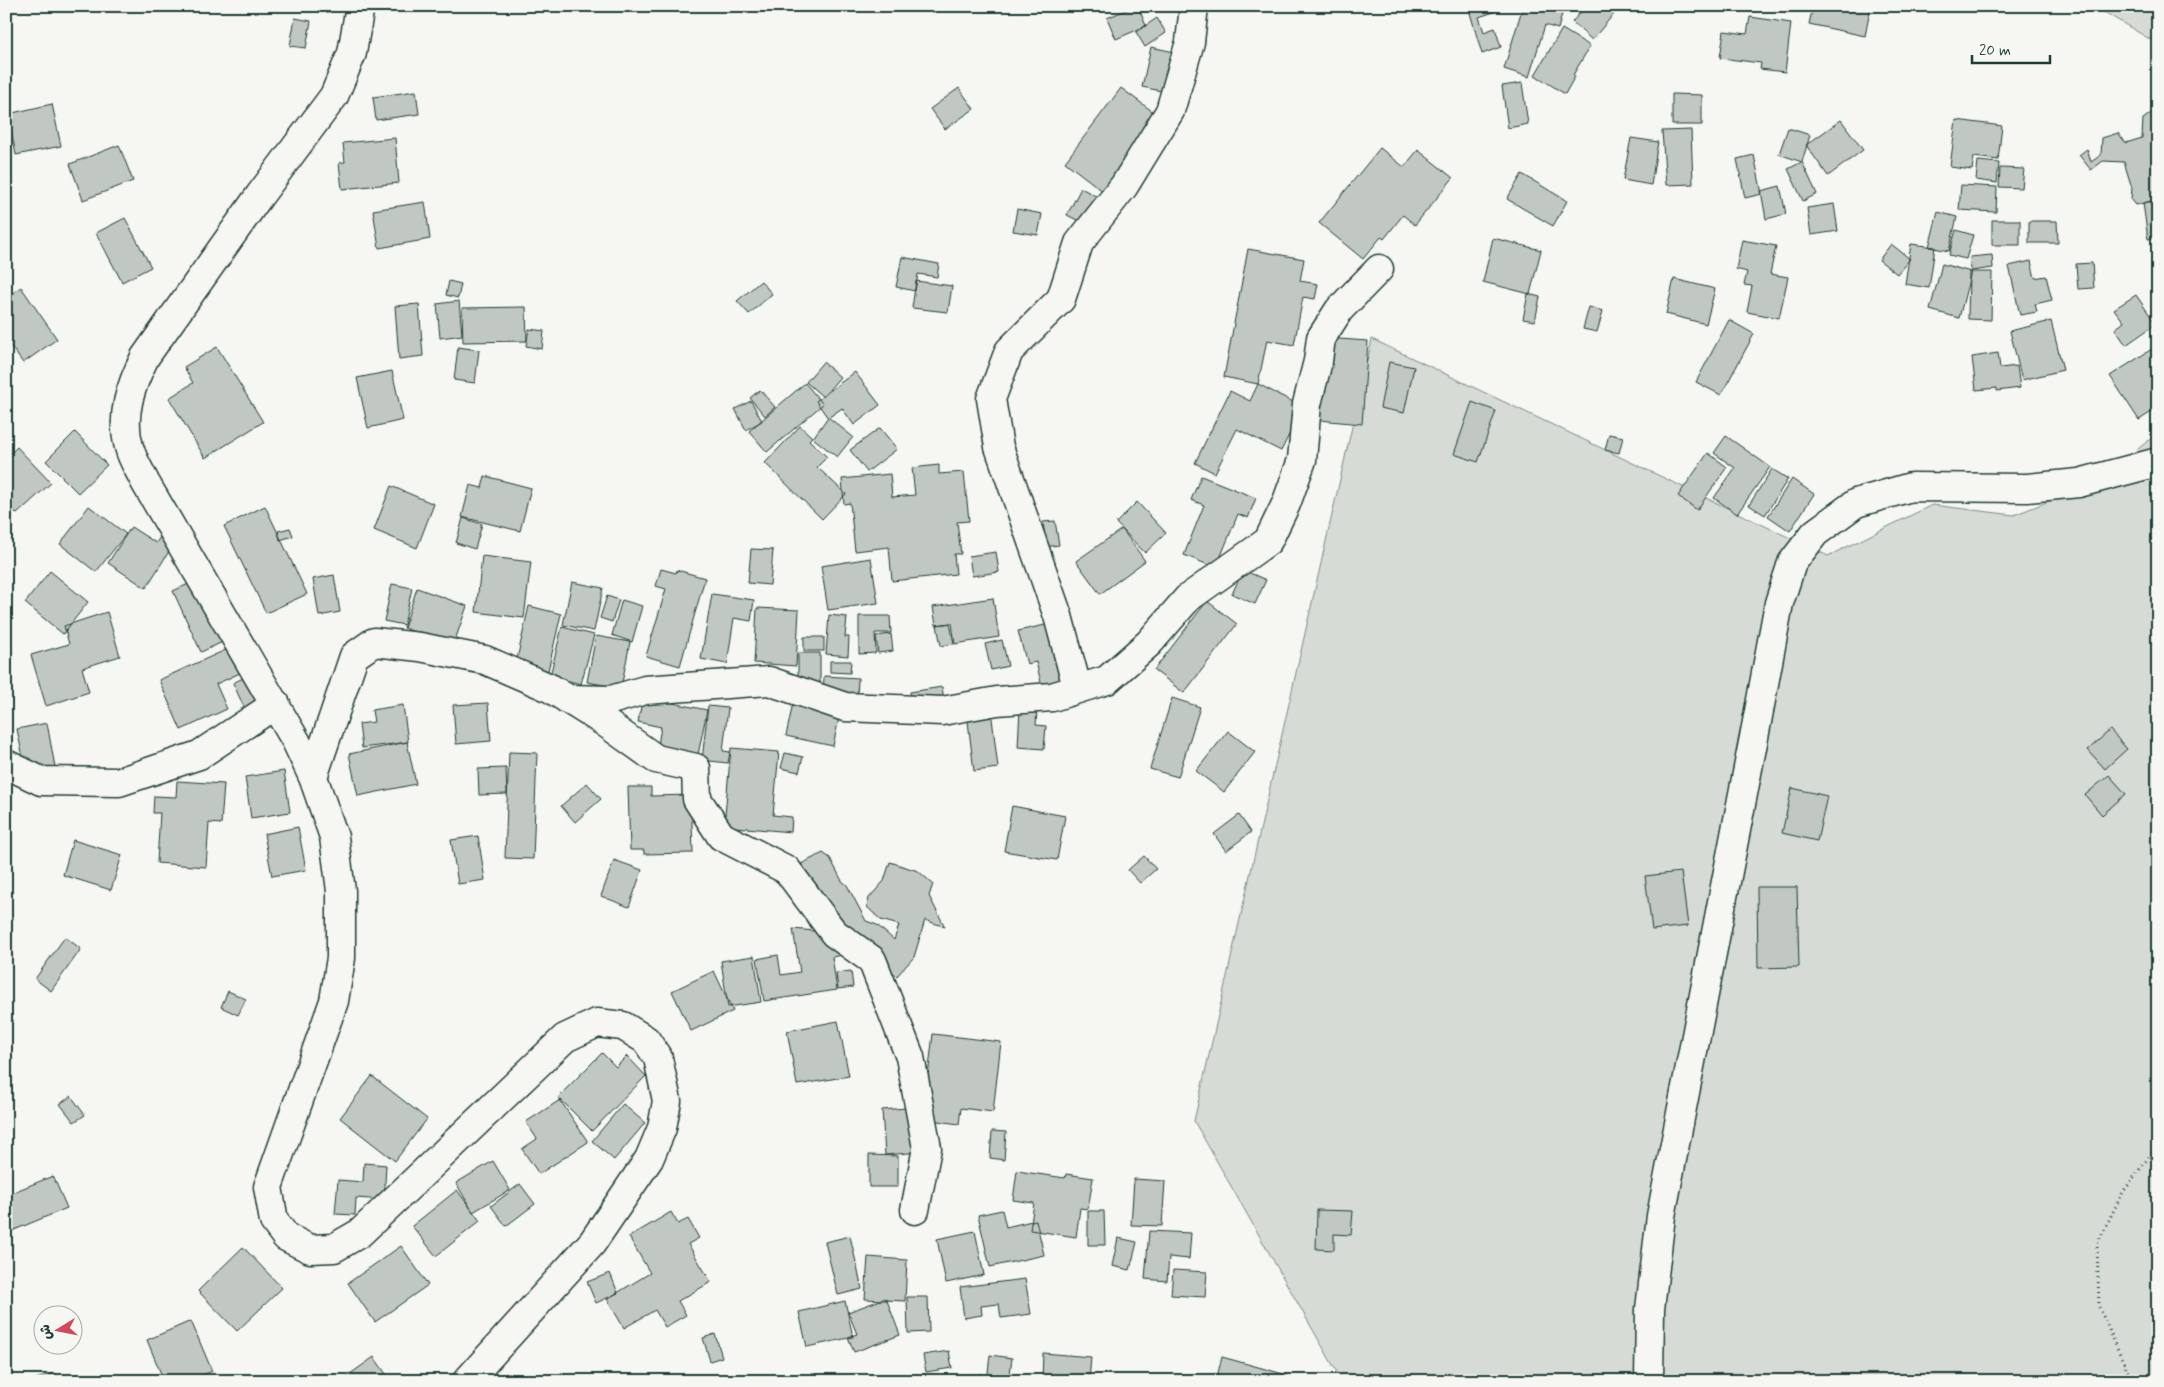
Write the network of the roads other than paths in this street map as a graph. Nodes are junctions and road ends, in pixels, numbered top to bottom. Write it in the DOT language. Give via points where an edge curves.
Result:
graph roads {
  1 [pos="360,6"];
  2 [pos="1194,6"];
  3 [pos="1380,268"];
  4 [pos="2158,462"];
  5 [pos="1077,688"];
  6 [pos="567,699"];
  7 [pos="276,704"];
  8 [pos="6,764"];
  9 [pos="314,777"];
  10 [pos="915,1210"];
  11 [pos="467,1381"];
  12 [pos="1649,1381"];
  1 -- 7 [label="main road" via="352,53 334,96 145,357 125,409 129,446 145,482"];
  2 -- 5 [label="main road" via="1190,42 1170,111 1124,186 1079,243 1062,299 1009,351 991,399 1000,447 1058,616"];
  3 -- 5 [label="main road" via="1339,310 1321,338 1307,404 1302,460 1268,540 1188,598 1149,643 1106,680"];
  4 -- 12 [label="main road" via="2080,483 2027,488 1911,487 1856,503 1815,533 1792,563 1779,603 1660,1216 1650,1309"];
  5 -- 6 [label="main road" via="1052,697 996,701 942,710 845,707 769,681 645,690 611,700"];
  6 -- 9 [label="main road" via="550,688 485,660 374,642 354,656"];
  6 -- 10 [label="main road" via="656,759 696,768 697,799 721,836 787,870 834,933 872,960 910,1057 927,1148"];
  7 -- 8 [label="main road" via="199,755 119,782 41,781"];
  7 -- 9 [label="main road"];
  9 -- 11 [label="main road" via="334,837 341,891 341,958 334,1001 268,1187 274,1221 286,1237 310,1250 334,1248 360,1233 565,1038 597,1023 623,1026 646,1040 658,1058 667,1101 662,1128 649,1159 592,1243"];
}
